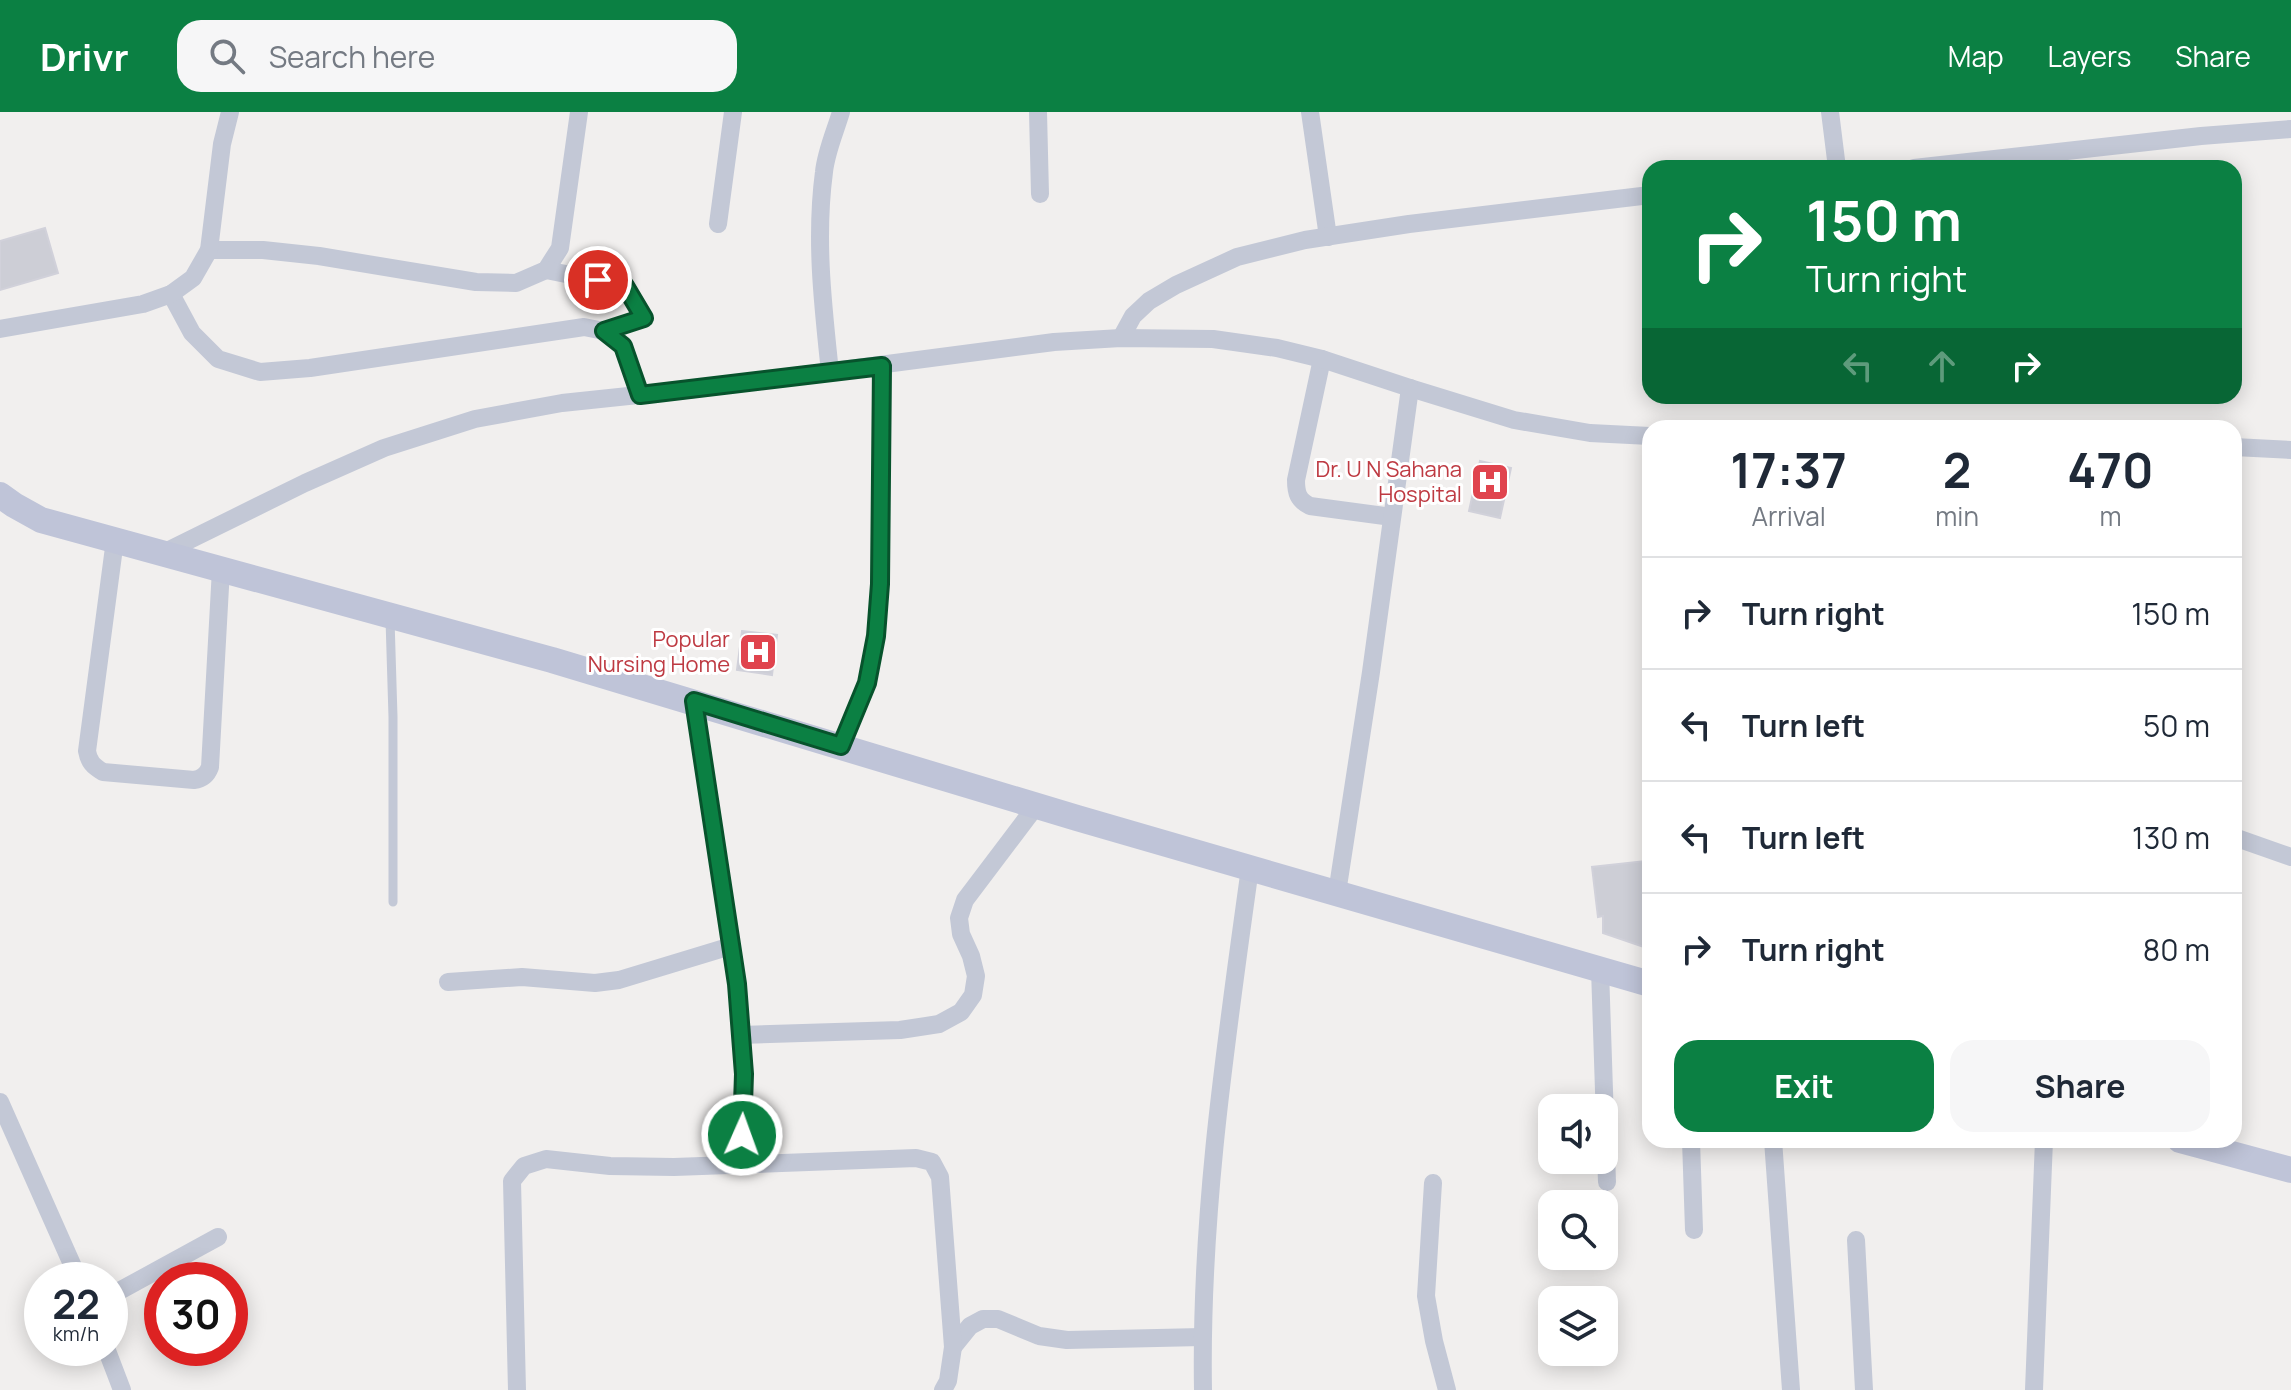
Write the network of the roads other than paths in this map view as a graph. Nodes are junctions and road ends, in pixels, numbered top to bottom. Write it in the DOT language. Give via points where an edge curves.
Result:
graph roads {
  1 [pos="230,112"];
  2 [pos="579,112"];
  3 [pos="733,112"];
  4 [pos="841,112"];
  5 [pos="1038,112"];
  6 [pos="1310,112"];
  7 [pos="1830,112"];
  8 [pos="2291,129"];
  9 [pos="1836,160"];
  10 [pos="1986,160"];
  11 [pos="1040,194"];
  12 [pos="1642,196"];
  13 [pos="718,224"];
  14 [pos="1328,237"];
  15 [pos="209,250"];
  16 [pos="546,270"];
  17 [pos="171,294"];
  18 [pos="0,329"];
  19 [pos="604,331"];
  20 [pos="1121,338"];
  21 [pos="1322,359"];
  22 [pos="882,366"];
  23 [pos="830,372"];
  24 [pos="1410,388"];
  25 [pos="640,395"];
  26 [pos="1642,436"];
  27 [pos="2242,447"];
  28 [pos="2291,450"];
  29 [pos="0,495"];
  30 [pos="1392,517"];
  31 [pos="115,540"];
  32 [pos="163,553"];
  33 [pos="221,569"];
  34 [pos="390,615"];
  35 [pos="694,701"];
  36 [pos="841,746"];
  37 [pos="1036,806"];
  38 [pos="2242,840"];
  39 [pos="2291,857"];
  40 [pos="1250,868"];
  41 [pos="1337,893"];
  42 [pos="393,902"];
  43 [pos="731,946"];
  44 [pos="1600,969"];
  45 [pos="448,982"];
  46 [pos="1642,982"];
  47 [pos="741,1035"];
  48 [pos="0,1102"];
  49 [pos="1691,1148"];
  50 [pos="1774,1148"];
  51 [pos="2044,1148"];
  52 [pos="2210,1148"];
  53 [pos="741,1165"];
  54 [pos="2291,1170"];
  55 [pos="1607,1182"];
  56 [pos="1433,1183"];
  57 [pos="1694,1230"];
  58 [pos="218,1237"];
  59 [pos="1856,1240"];
  60 [pos="71,1262"];
  61 [pos="128,1286"];
  62 [pos="1202,1337"];
  63 [pos="953,1347"];
  64 [pos="113,1366"];
  65 [pos="122,1390"];
  66 [pos="517,1390"];
  67 [pos="943,1390"];
  68 [pos="1203,1390"];
  69 [pos="1447,1390"];
  70 [pos="1791,1390"];
  71 [pos="1864,1390"];
  72 [pos="2034,1390"];
  1 -- 15 [label="street"];
  2 -- 16 [label="street" via="560,248"];
  3 -- 13 [label="street"];
  4 -- 23 [label="street" via="824,169 819,237"];
  5 -- 11 [label="street"];
  6 -- 14 [label="street"];
  7 -- 9 [label="street"];
  8 -- 10 [label="street"];
  12 -- 14 [label="street"];
  14 -- 20 [label="street" via="1237,257 1176,285 1133,316"];
  15 -- 16 [label="street" via="319,256 476,282 516,283"];
  15 -- 17 [label="street" via="193,278"];
  16 -- 19 [label="street" via="625,286 644,318"];
  17 -- 18 [label="street" via="143,304"];
  17 -- 19 [label="street" via="192,333 218,359 260,372 584,327"];
  19 -- 25 [label="street" via="623,346"];
  20 -- 21 [label="street" via="1213,339"];
  20 -- 22 [label="street"];
  21 -- 24 [label="street"];
  21 -- 30 [label="street" via="1296,493 1310,506"];
  22 -- 23 [label="street"];
  22 -- 36 [label="street" via="876,636 867,683"];
  23 -- 25 [label="street"];
  24 -- 26 [label="street" via="1514,420"];
  24 -- 30 [label="street"];
  25 -- 32 [label="street" via="475,419 384,448"];
  27 -- 28 [label="street"];
  29 -- 31 [label="main road" via="41,520"];
  30 -- 41 [label="street"];
  31 -- 32 [label="main road"];
  31 -- 33 [label="street" via="87,751 88,760 103,772 194,780 207,774"];
  32 -- 33 [label="main road"];
  33 -- 34 [label="main road"];
  34 -- 35 [label="main road"];
  34 -- 42 [label="lane"];
  35 -- 36 [label="main road"];
  35 -- 43 [label="street"];
  36 -- 37 [label="main road"];
  37 -- 40 [label="main road"];
  37 -- 47 [label="street" via="965,900 961,934 976,976 973,995 961,1012 939,1024 900,1030"];
  38 -- 39 [label="street"];
  40 -- 41 [label="main road"];
  40 -- 62 [label="street" via="1206,1225"];
  41 -- 44 [label="main road"];
  43 -- 45 [label="street" via="619,980 522,977"];
  43 -- 47 [label="street"];
  44 -- 46 [label="main road"];
  44 -- 55 [label="street"];
  47 -- 53 [label="street"];
  48 -- 60 [label="street"];
  49 -- 57 [label="street"];
  50 -- 70 [label="street"];
  51 -- 72 [label="street"];
  52 -- 54 [label="main road"];
  53 -- 63 [label="street" via="916,1158 932,1162 940,1177"];
  53 -- 66 [label="street" via="610,1166 546,1159 524,1166 512,1181"];
  56 -- 69 [label="street" via="1426,1296"];
  58 -- 61 [label="street"];
  59 -- 71 [label="street"];
  62 -- 63 [label="street" via="1067,1340 983,1319"];
  62 -- 68 [label="street"];
  63 -- 67 [label="street"];
  64 -- 65 [label="street"];
}
